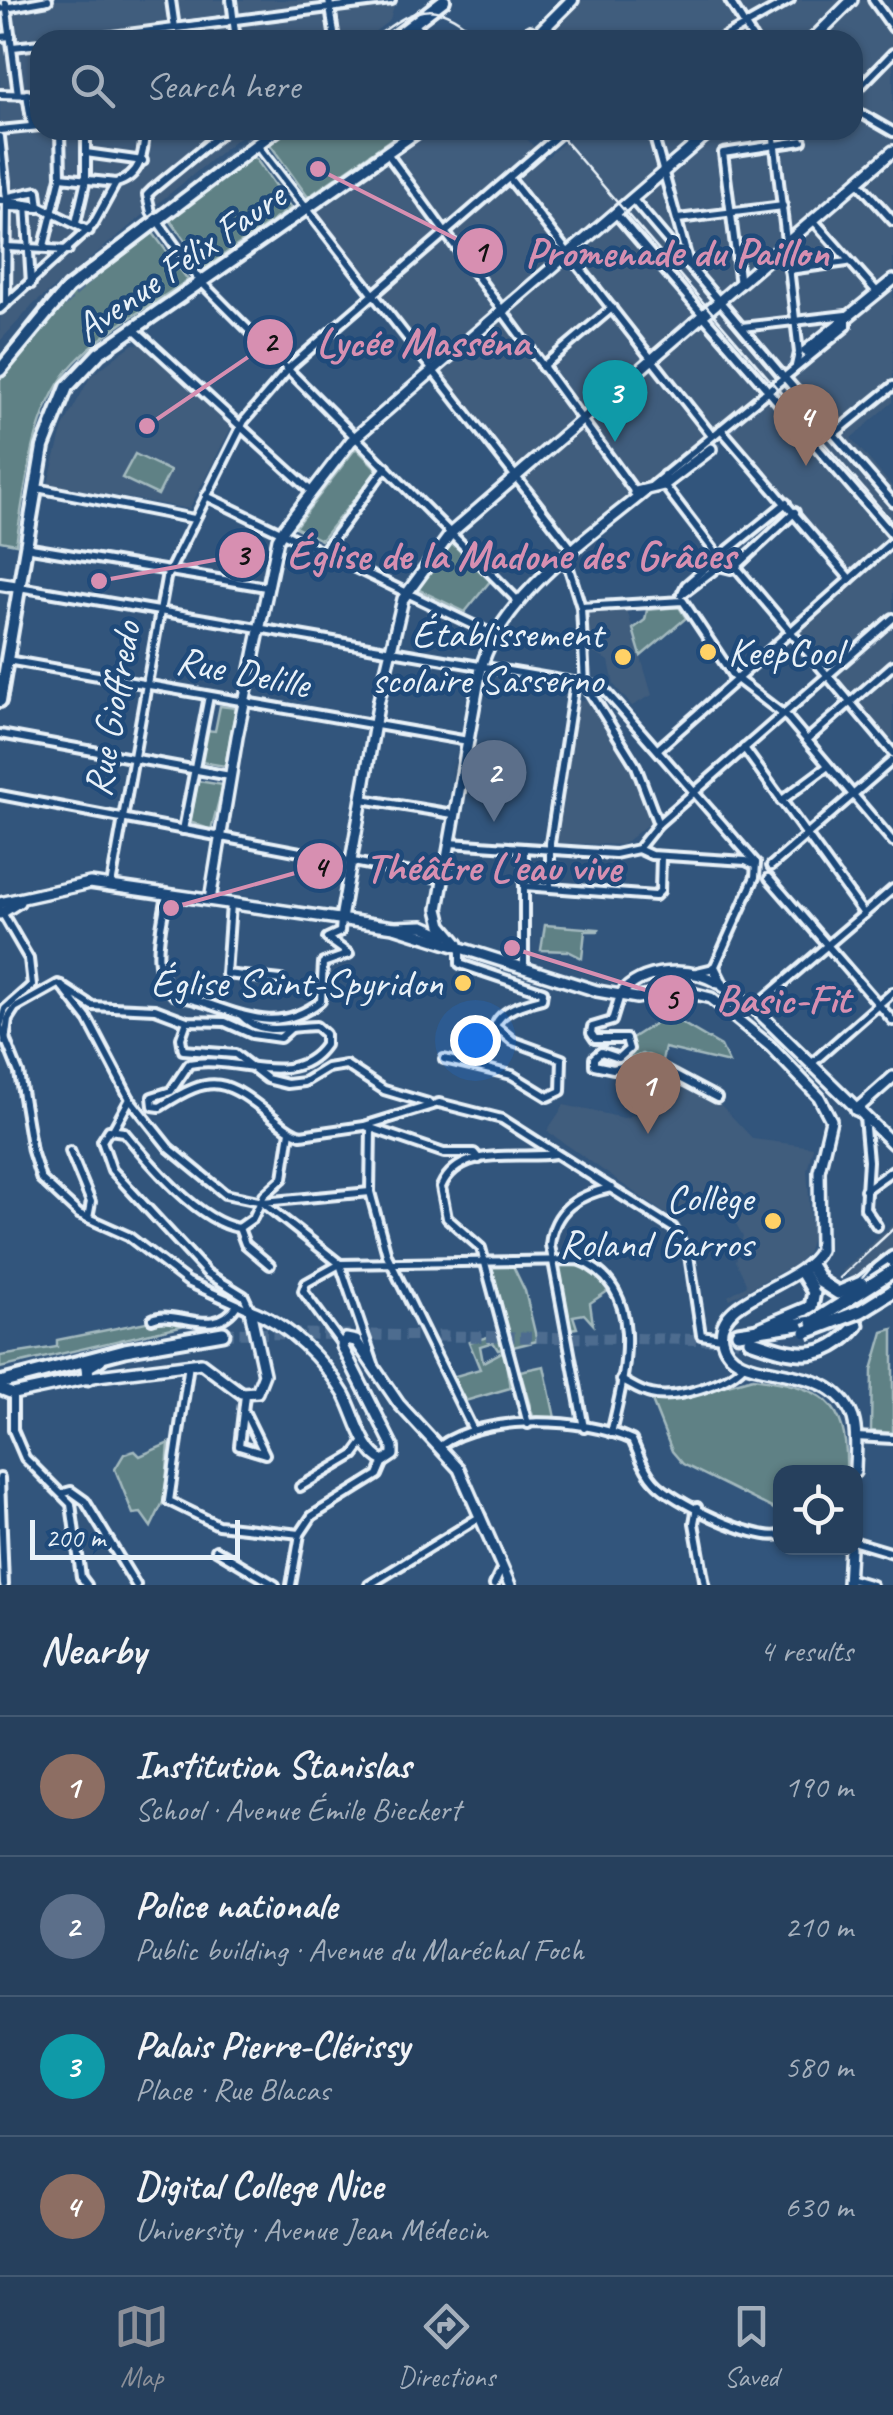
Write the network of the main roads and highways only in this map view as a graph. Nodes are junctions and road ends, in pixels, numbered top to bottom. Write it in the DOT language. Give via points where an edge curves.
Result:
graph roads {
  1 [pos="444,0"];
  2 [pos="572,0"];
  3 [pos="852,0"];
  4 [pos="405,30"];
  5 [pos="537,30"];
  6 [pos="822,30"];
  7 [pos="263,140"];
  8 [pos="406,140"];
  9 [pos="700,140"];
  10 [pos="893,151"];
  11 [pos="893,280"];
  12 [pos="806,352"];
  13 [pos="0,370"];
  14 [pos="711,449"];
  15 [pos="0,584"];
  16 [pos="19,587"];
  17 [pos="0,701"];
  18 [pos="210,900"];
  19 [pos="438,909"];
  20 [pos="0,910"];
  21 [pos="342,919"];
  22 [pos="423,926"];
  23 [pos="394,927"];
  24 [pos="460,946"];
  25 [pos="714,968"];
  26 [pos="723,986"];
  27 [pos="620,995"];
  28 [pos="893,1077"];
  29 [pos="860,1113"];
  30 [pos="893,1144"];
  31 [pos="893,1258"];
  32 [pos="806,1269"];
  33 [pos="893,1271"];
  34 [pos="893,1282"];
  35 [pos="893,1291"];
  36 [pos="858,1325"];
  37 [pos="809,1327"];
  38 [pos="744,1336"];
  39 [pos="116,1352"];
  40 [pos="88,1378"];
  41 [pos="4,1386"];
  42 [pos="854,1465"];
  43 [pos="850,1555"];
  44 [pos="848,1582"];
  45 [pos="510,1585"];
  1 -- 4 [label="main road"];
  2 -- 5 [label="main road"];
  3 -- 6 [label="main road"];
  7 -- 13 [label="main road" via="54,301"];
  8 -- 16 [label="main road, Avenue Félix Faure" via="86,364 67,387 46,436"];
  9 -- 18 [label="main road" via="356,437 281,532"];
  10 -- 21 [label="main road" via="452,532 404,593"];
  11 -- 12 [label="main road"];
  14 -- 19 [label="main road" via="639,492 492,634"];
  15 -- 16 [label="main road"];
  16 -- 17 [label="main road, Avenue Félix Faure"];
  18 -- 20 [label="main road" via="76,884"];
  18 -- 21 [label="main road"];
  19 -- 22 [label="main road"];
  19 -- 24 [label="main road"];
  21 -- 23 [label="main road"];
  22 -- 23 [label="main road"];
  22 -- 24 [label="main road"];
  23 -- 24 [label="main road"];
  24 -- 27 [label="main road"];
  25 -- 26 [label="main road"];
  26 -- 27 [label="main road" via="695,972 642,980"];
  26 -- 29 [label="main road"];
  27 -- 32 [label="main road" via="680,990 710,998 748,1026 824,1105 831,1128 819,1172 822,1244"];
  28 -- 29 [label="main road"];
  29 -- 30 [label="main road"];
  31 -- 32 [label="highway, bridge" via="847,1292 833,1292"];
  32 -- 38 [label="highway" via="811,1306"];
  32 -- 42 [label="main road" via="734,1310 722,1338 743,1366 823,1384 845,1404 856,1437"];
  33 -- 37 [label="highway, bridge"];
  34 -- 37 [label="highway, bridge"];
  35 -- 37 [label="highway, bridge" via="861,1311"];
  36 -- 38 [label="highway" via="839,1345 812,1355 788,1354"];
  37 -- 38 [label="highway"];
  39 -- 40 [label="highway" via="90,1364"];
  39 -- 41 [label="highway"];
  39 -- 41 [label="highway" via="223,1330 124,1342"];
  40 -- 41 [label="main road"];
  40 -- 45 [label="main road" via="207,1364 246,1395 257,1392 264,1380 250,1310 277,1324 324,1366 375,1456 384,1460 393,1447 341,1343 353,1339 464,1478"];
  43 -- 44 [label="main road"];
}
